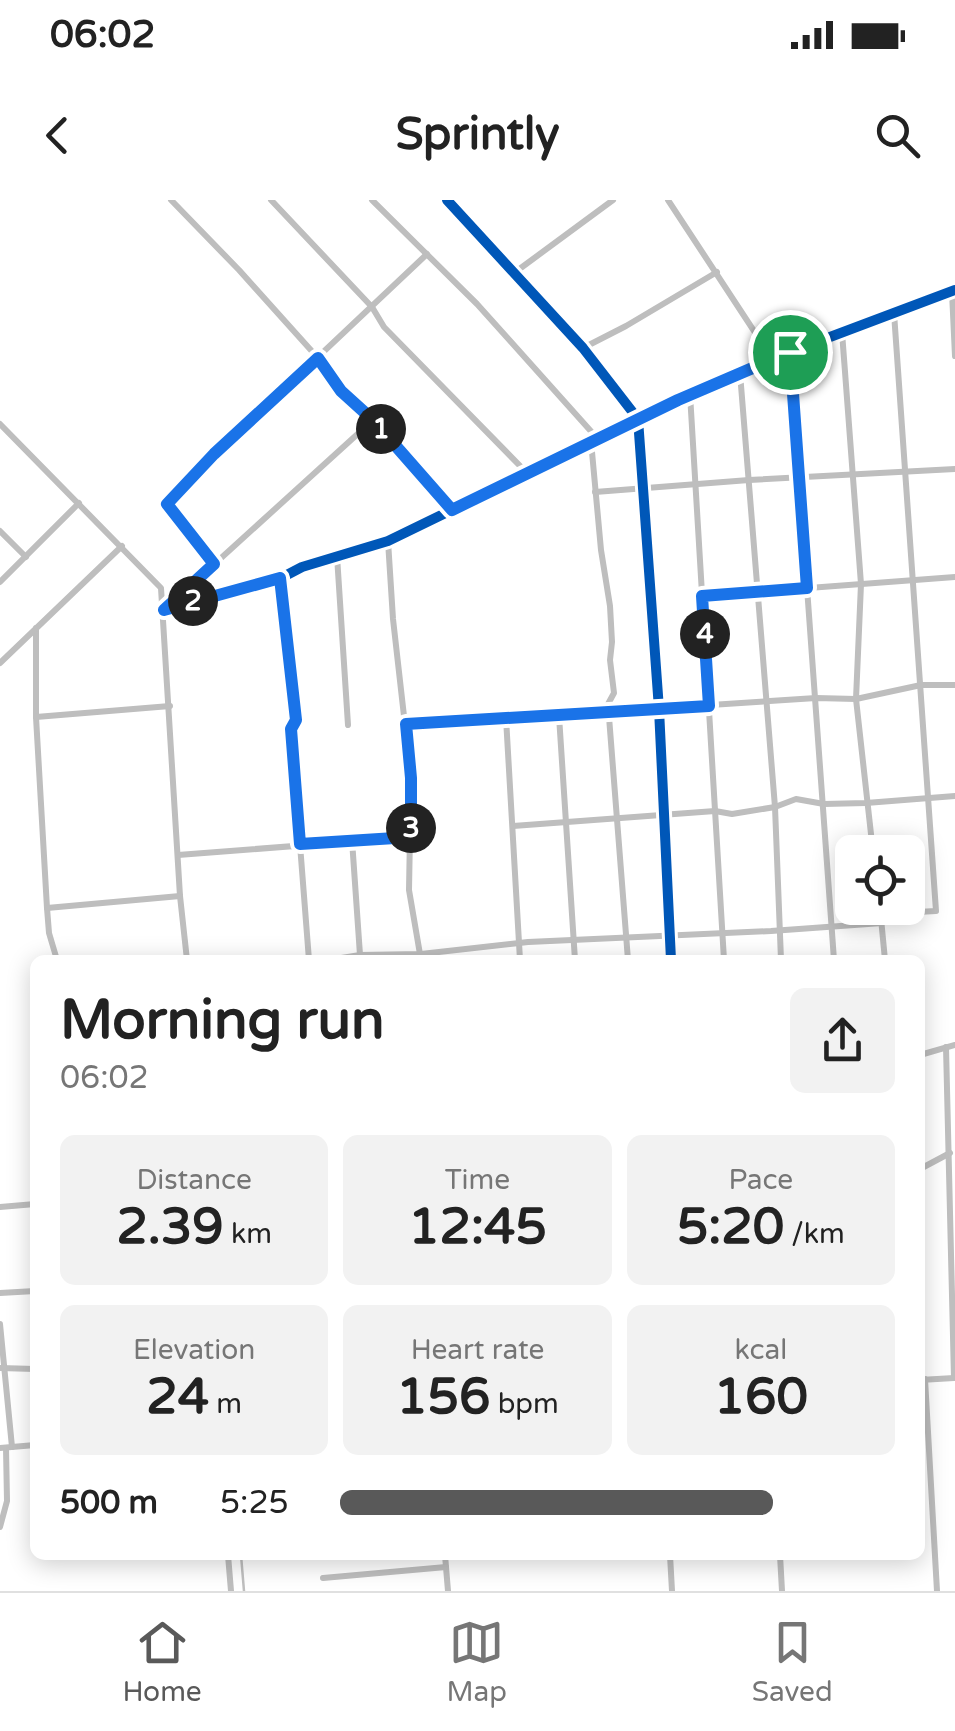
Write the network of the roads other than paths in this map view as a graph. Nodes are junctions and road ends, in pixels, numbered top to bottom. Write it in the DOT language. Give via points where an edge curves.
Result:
graph roads {
  1 [pos="171,200"];
  2 [pos="271,200"];
  3 [pos="372,200"];
  4 [pos="447,200"];
  5 [pos="613,200"];
  6 [pos="668,200"];
  7 [pos="426,254"];
  8 [pos="717,272"];
  9 [pos="514,273"];
  10 [pos="953,291"];
  11 [pos="372,307"];
  12 [pos="894,313"];
  13 [pos="842,332"];
  14 [pos="584,348"];
  15 [pos="790,352"];
  16 [pos="955,356"];
  17 [pos="318,358"];
  18 [pos="773,360"];
  19 [pos="740,373"];
  20 [pos="690,394"];
  21 [pos="638,419"];
  22 [pos="373,420"];
  23 [pos="0,424"];
  24 [pos="594,440"];
  25 [pos="955,469"];
  26 [pos="906,472"];
  27 [pos="528,473"];
  28 [pos="853,474"];
  29 [pos="799,477"];
  30 [pos="749,480"];
  31 [pos="696,484"];
  32 [pos="644,489"];
  33 [pos="594,492"];
  34 [pos="79,502"];
  35 [pos="452,510"];
  36 [pos="0,531"];
  37 [pos="388,540"];
  38 [pos="122,546"];
  39 [pos="338,556"];
  40 [pos="26,557"];
  41 [pos="214,564"];
  42 [pos="280,578"];
  43 [pos="955,578"];
  44 [pos="914,581"];
  45 [pos="0,582"];
  46 [pos="861,584"];
  47 [pos="807,588"];
  48 [pos="758,592"];
  49 [pos="702,596"];
  50 [pos="164,610"];
  51 [pos="36,628"];
  52 [pos="0,663"];
  53 [pos="921,685"];
  54 [pos="955,686"];
  55 [pos="816,698"];
  56 [pos="856,699"];
  57 [pos="766,702"];
  58 [pos="170,706"];
  59 [pos="709,706"];
  60 [pos="659,709"];
  61 [pos="608,713"];
  62 [pos="560,716"];
  63 [pos="36,717"];
  64 [pos="506,718"];
  65 [pos="406,724"];
  66 [pos="348,725"];
  67 [pos="955,796"];
  68 [pos="929,797"];
  69 [pos="824,804"];
  70 [pos="866,804"];
  71 [pos="775,807"];
  72 [pos="715,811"];
  73 [pos="666,814"];
  74 [pos="616,817"];
  75 [pos="566,822"];
  76 [pos="512,826"];
  77 [pos="870,835"];
  78 [pos="411,837"];
  79 [pos="352,840"];
  80 [pos="300,844"];
  81 [pos="178,855"];
  82 [pos="180,896"];
  83 [pos="47,908"];
  84 [pos="925,911"];
  85 [pos="843,925"];
  86 [pos="881,925"];
  87 [pos="832,928"];
  88 [pos="779,931"];
  89 [pos="722,934"];
  90 [pos="670,936"];
  91 [pos="626,938"];
  92 [pos="574,940"];
  93 [pos="519,943"];
  94 [pos="360,954"];
  95 [pos="55,955"];
  96 [pos="186,955"];
  97 [pos="309,955"];
  98 [pos="355,955"];
  99 [pos="380,955"];
  100 [pos="421,955"];
  101 [pos="435,955"];
  102 [pos="520,955"];
  103 [pos="576,955"];
  104 [pos="628,955"];
  105 [pos="671,955"];
  106 [pos="724,955"];
  107 [pos="781,955"];
  108 [pos="834,955"];
  109 [pos="884,955"];
  110 [pos="951,1046"];
  111 [pos="925,1054"];
  112 [pos="950,1153"];
  113 [pos="925,1166"];
  114 [pos="30,1204"];
  115 [pos="0,1207"];
  116 [pos="30,1290"];
  117 [pos="0,1293"];
  118 [pos="0,1324"];
  119 [pos="3,1368"];
  120 [pos="30,1368"];
  121 [pos="954,1378"];
  122 [pos="925,1380"];
  123 [pos="925,1408"];
  124 [pos="6,1448"];
  125 [pos="0,1527"];
  126 [pos="228,1560"];
  127 [pos="445,1560"];
  128 [pos="670,1560"];
  129 [pos="780,1560"];
  130 [pos="446,1568"];
  131 [pos="323,1578"];
  132 [pos="231,1591"];
  133 [pos="448,1591"];
  134 [pos="672,1591"];
  135 [pos="782,1591"];
  136 [pos="938,1591"];
  1 -- 17 [label="street"];
  2 -- 11 [label="street"];
  3 -- 7 [label="street"];
  4 -- 9 [label="street"];
  5 -- 9 [label="street"];
  6 -- 8 [label="street"];
  7 -- 11 [label="street"];
  7 -- 24 [label="street"];
  8 -- 14 [label="street"];
  8 -- 18 [label="street"];
  9 -- 14 [label="street"];
  10 -- 12 [label="street"];
  10 -- 16 [label="street"];
  11 -- 17 [label="street"];
  11 -- 27 [label="street"];
  12 -- 13 [label="street"];
  12 -- 26 [label="street"];
  13 -- 15 [label="street"];
  13 -- 28 [label="street"];
  14 -- 21 [label="street"];
  15 -- 18 [label="street"];
  15 -- 29 [label="street"];
  17 -- 22 [label="street"];
  17 -- 41 [label="street" via="167,504"];
  18 -- 19 [label="street"];
  19 -- 20 [label="street"];
  19 -- 30 [label="street"];
  20 -- 21 [label="street"];
  20 -- 31 [label="street"];
  21 -- 24 [label="street"];
  21 -- 32 [label="street"];
  22 -- 35 [label="street"];
  22 -- 41 [label="street"];
  23 -- 34 [label="street"];
  24 -- 27 [label="street"];
  24 -- 33 [label="street"];
  25 -- 26 [label="street"];
  26 -- 28 [label="street"];
  26 -- 44 [label="street"];
  27 -- 35 [label="street"];
  28 -- 29 [label="street"];
  28 -- 46 [label="street"];
  29 -- 30 [label="street"];
  29 -- 47 [label="street"];
  30 -- 31 [label="street"];
  30 -- 48 [label="street"];
  31 -- 32 [label="street"];
  31 -- 49 [label="street"];
  32 -- 33 [label="street"];
  32 -- 60 [label="street"];
  33 -- 61 [label="street" via="610,606 614,693"];
  34 -- 38 [label="street"];
  34 -- 40 [label="street"];
  35 -- 37 [label="street"];
  36 -- 40 [label="street"];
  37 -- 39 [label="street"];
  37 -- 65 [label="street"];
  38 -- 50 [label="street" via="162,588"];
  38 -- 51 [label="street"];
  39 -- 42 [label="street"];
  39 -- 66 [label="street"];
  40 -- 45 [label="street"];
  41 -- 50 [label="street"];
  42 -- 50 [label="street"];
  42 -- 80 [label="street" via="296,720 291,729"];
  43 -- 44 [label="street"];
  44 -- 46 [label="street"];
  44 -- 53 [label="street"];
  46 -- 47 [label="street"];
  46 -- 56 [label="street"];
  47 -- 48 [label="street"];
  47 -- 55 [label="street"];
  48 -- 49 [label="street"];
  48 -- 57 [label="street"];
  49 -- 59 [label="street"];
  50 -- 58 [label="street"];
  51 -- 52 [label="street"];
  51 -- 63 [label="street"];
  53 -- 54 [label="street"];
  53 -- 56 [label="street"];
  53 -- 68 [label="street"];
  55 -- 56 [label="street"];
  55 -- 57 [label="street"];
  55 -- 69 [label="street"];
  56 -- 70 [label="street"];
  57 -- 59 [label="street"];
  57 -- 71 [label="street"];
  58 -- 63 [label="street"];
  58 -- 81 [label="street"];
  59 -- 60 [label="street"];
  59 -- 72 [label="street"];
  60 -- 61 [label="street"];
  60 -- 73 [label="street"];
  61 -- 62 [label="street"];
  61 -- 74 [label="street"];
  62 -- 64 [label="street"];
  62 -- 75 [label="street"];
  63 -- 83 [label="street"];
  64 -- 65 [label="street"];
  64 -- 76 [label="street"];
  65 -- 78 [label="street"];
  67 -- 68 [label="street"];
  68 -- 70 [label="street"];
  68 -- 84 [label="street" via="936,910"];
  69 -- 70 [label="street"];
  69 -- 71 [label="street" via="796,799"];
  69 -- 87 [label="street"];
  70 -- 77 [label="street"];
  71 -- 72 [label="street"];
  71 -- 88 [label="street"];
  72 -- 73 [label="street"];
  72 -- 89 [label="street"];
  73 -- 74 [label="street"];
  73 -- 90 [label="street"];
  74 -- 75 [label="street"];
  74 -- 91 [label="street"];
  75 -- 76 [label="street"];
  75 -- 92 [label="street"];
  76 -- 93 [label="street"];
  78 -- 79 [label="street"];
  78 -- 100 [label="street" via="409,890"];
  79 -- 80 [label="street"];
  79 -- 94 [label="street"];
  80 -- 81 [label="street"];
  80 -- 97 [label="street"];
  81 -- 82 [label="street"];
  82 -- 83 [label="street"];
  82 -- 96 [label="street"];
  83 -- 95 [label="street"];
  85 -- 87 [label="street"];
  86 -- 109 [label="street"];
  87 -- 88 [label="street"];
  87 -- 108 [label="street"];
  88 -- 89 [label="street"];
  88 -- 107 [label="street"];
  89 -- 90 [label="street"];
  89 -- 106 [label="street"];
  90 -- 91 [label="street"];
  90 -- 105 [label="street"];
  91 -- 92 [label="street"];
  91 -- 104 [label="street"];
  92 -- 93 [label="street"];
  92 -- 103 [label="street"];
  93 -- 101 [label="street"];
  93 -- 102 [label="street"];
  94 -- 98 [label="street"];
  94 -- 99 [label="street"];
  110 -- 111 [label="street"];
  110 -- 112 [label="street"];
  112 -- 113 [label="street"];
  112 -- 121 [label="street"];
  114 -- 115 [label="street"];
  116 -- 117 [label="street"];
  118 -- 119 [label="street"];
  119 -- 120 [label="street"];
  119 -- 124 [label="street"];
  121 -- 122 [label="street"];
  123 -- 136 [label="street"];
  124 -- 125 [label="street" via="7,1501"];
  126 -- 132 [label="street"];
  127 -- 130 [label="street"];
  128 -- 134 [label="street"];
  129 -- 135 [label="street"];
  130 -- 131 [label="street"];
  130 -- 133 [label="street"];
}
